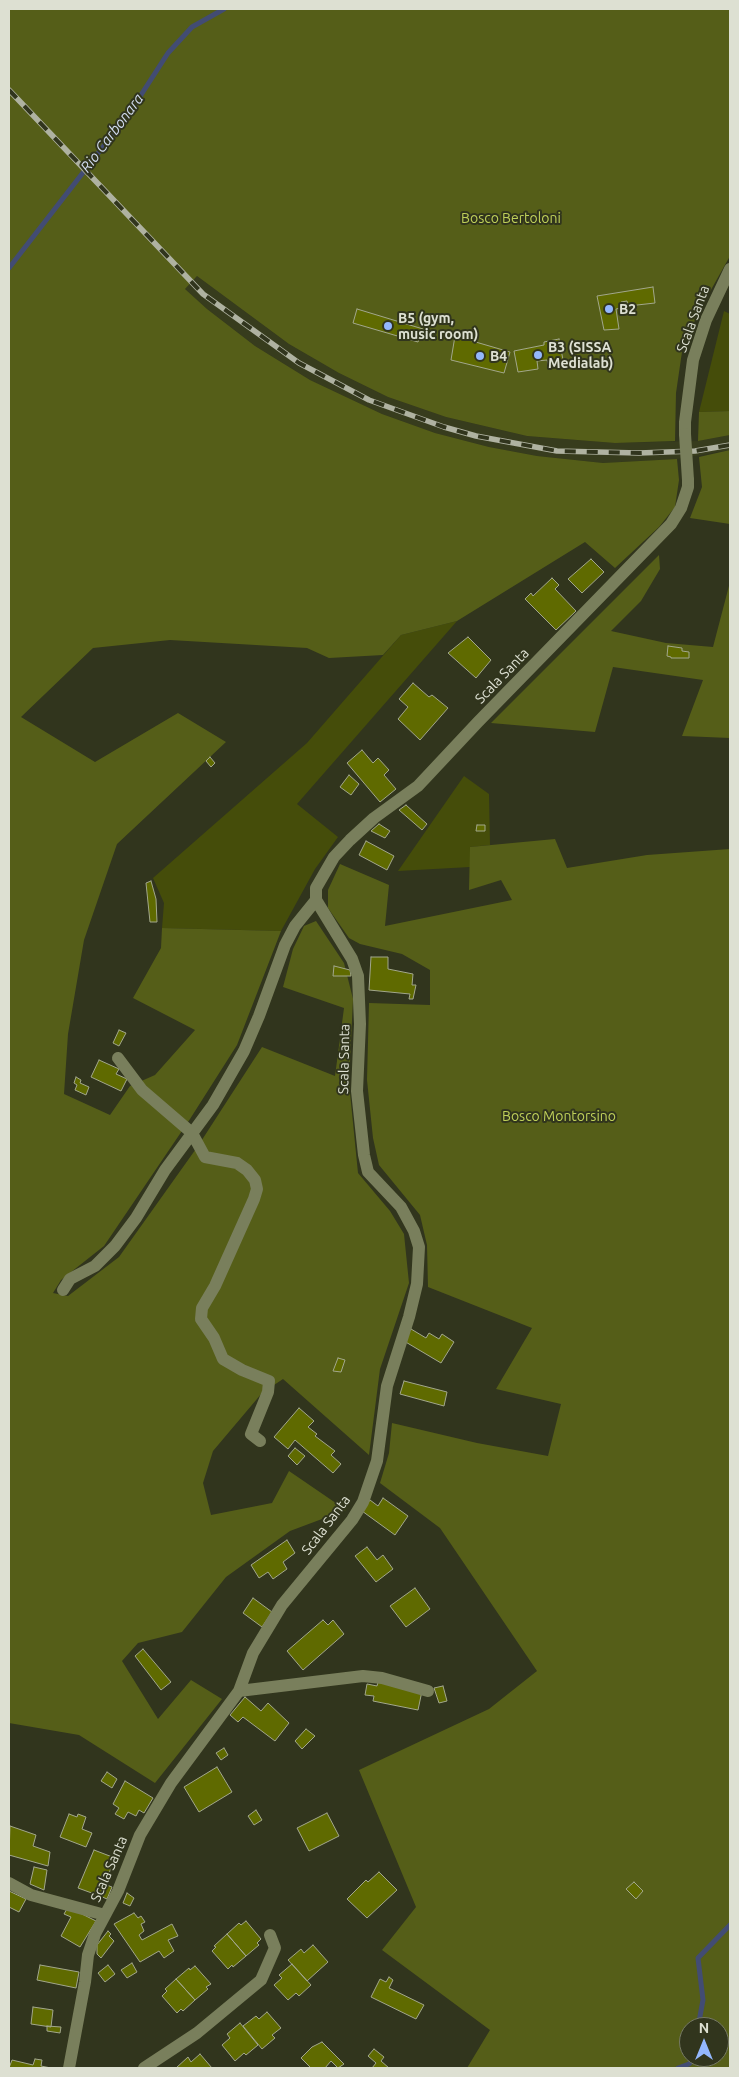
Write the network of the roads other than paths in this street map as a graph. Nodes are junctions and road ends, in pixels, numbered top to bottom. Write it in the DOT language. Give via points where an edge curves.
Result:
graph roads {
  1 [pos="730,269"];
  2 [pos="316,900"];
  3 [pos="118,1058"];
  4 [pos="192,1133"];
  5 [pos="62,1290"];
  6 [pos="260,1441"];
  7 [pos="238,1691"];
  8 [pos="428,1691"];
  9 [pos="9,1883"];
  10 [pos="105,1916"];
  11 [pos="270,1935"];
  12 [pos="69,2068"];
  13 [pos="144,2068"];
  1 -- 2 [label="street, Scala Santa, bridge" via="706,320 693,360 685,422 688,487 682,508 671,524 418,786 374,818 334,857 316,888"];
  2 -- 4 [label="street" via="295,926 285,945 244,1050 213,1105"];
  2 -- 7 [label="street, Scala Santa" via="352,959 358,976 357,1086 368,1172 406,1215 419,1247 420,1260 409,1317 387,1386 377,1461 363,1502 282,1606 254,1654"];
  3 -- 4 [label="street" via="142,1090"];
  4 -- 5 [label="street" via="115,1246 95,1266 70,1279"];
  4 -- 6 [label="street" via="206,1157 237,1163 255,1180 257,1189 226,1264 202,1308 201,1319 223,1359 269,1381 266,1398 250,1434"];
  7 -- 8 [label="street" via="362,1676"];
  7 -- 10 [label="street, Scala Santa" via="171,1783 140,1836"];
  9 -- 10 [label="street, Scala Santa" via="31,1895"];
  10 -- 12 [label="street, Scala Santa" via="88,1955"];
  11 -- 13 [label="street" via="275,1948 261,1980 197,2033"];
}
